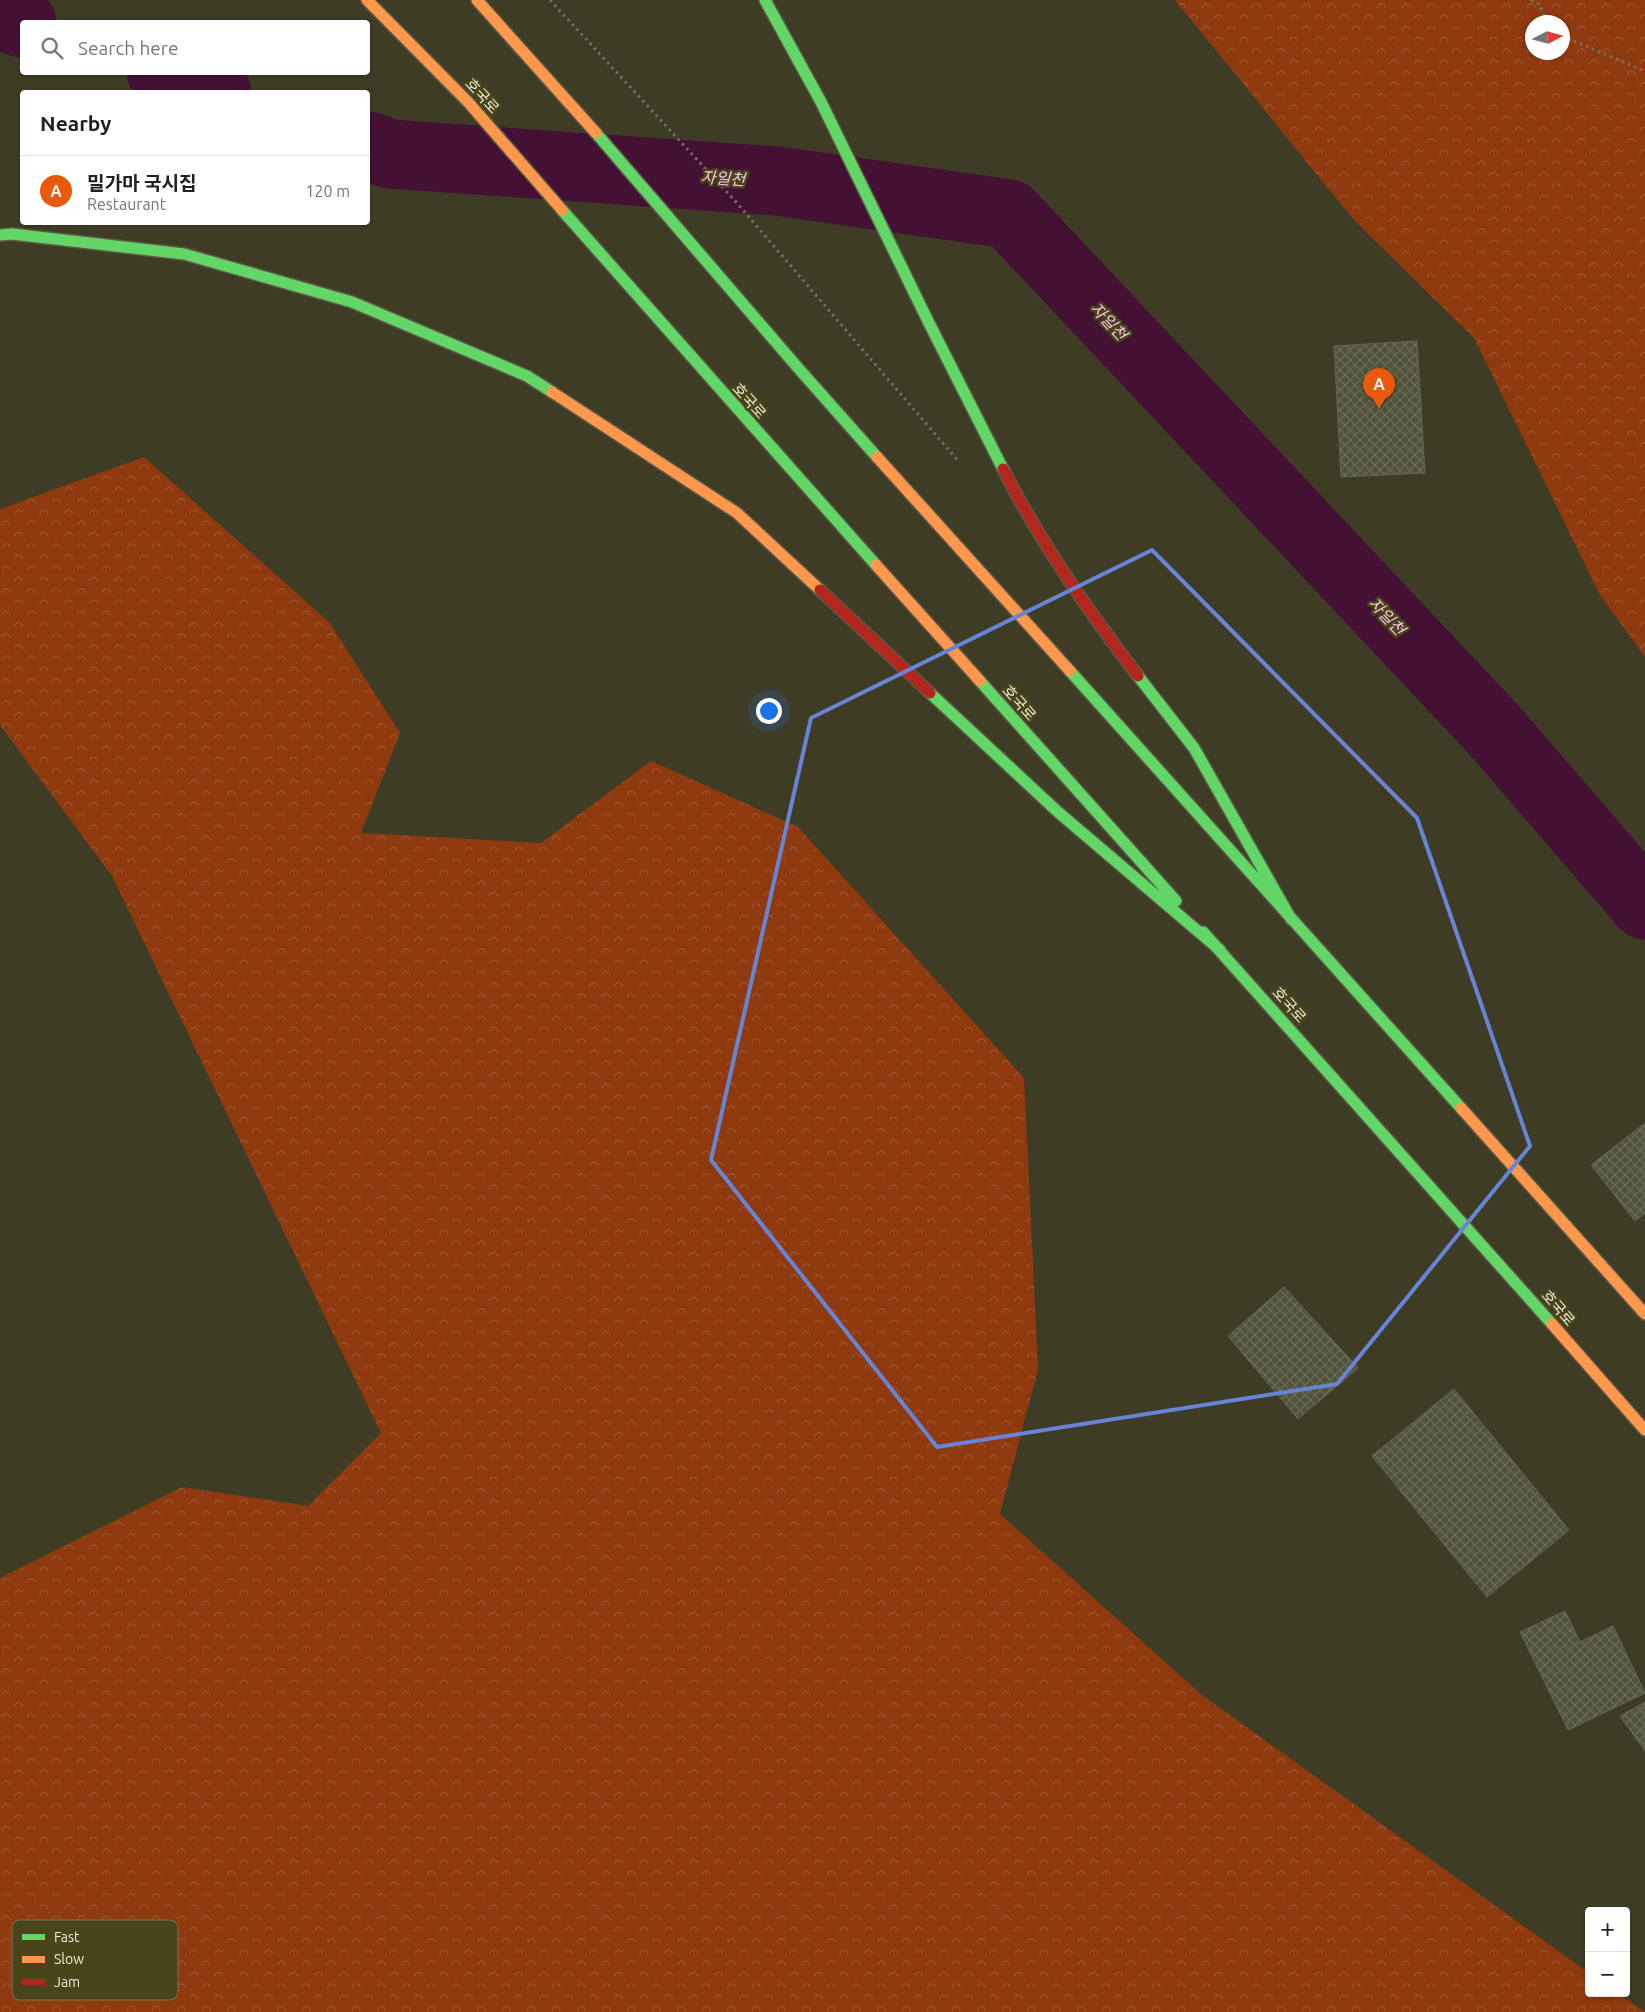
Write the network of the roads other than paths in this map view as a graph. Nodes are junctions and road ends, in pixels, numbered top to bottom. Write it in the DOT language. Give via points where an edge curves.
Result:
graph roads {
  1 [pos="367,0"];
  2 [pos="477,0"];
  3 [pos="765,0"];
  4 [pos="0,235"];
  5 [pos="1291,919"];
  6 [pos="1220,950"];
  7 [pos="1645,1314"];
  8 [pos="1645,1430"];
  1 -- 6 [label="main road, 호국로" via="468,102 715,386"];
  2 -- 5 [label="main road" via="554,84 799,369"];
  3 -- 5 [label="main road" via="821,102 1024,510 1098,624 1194,748"];
  4 -- 6 [label="main road" via="184,254 352,302 527,376 736,513 1058,812"];
  5 -- 7 [label="main road"];
  6 -- 8 [label="main road, 호국로"];
}
